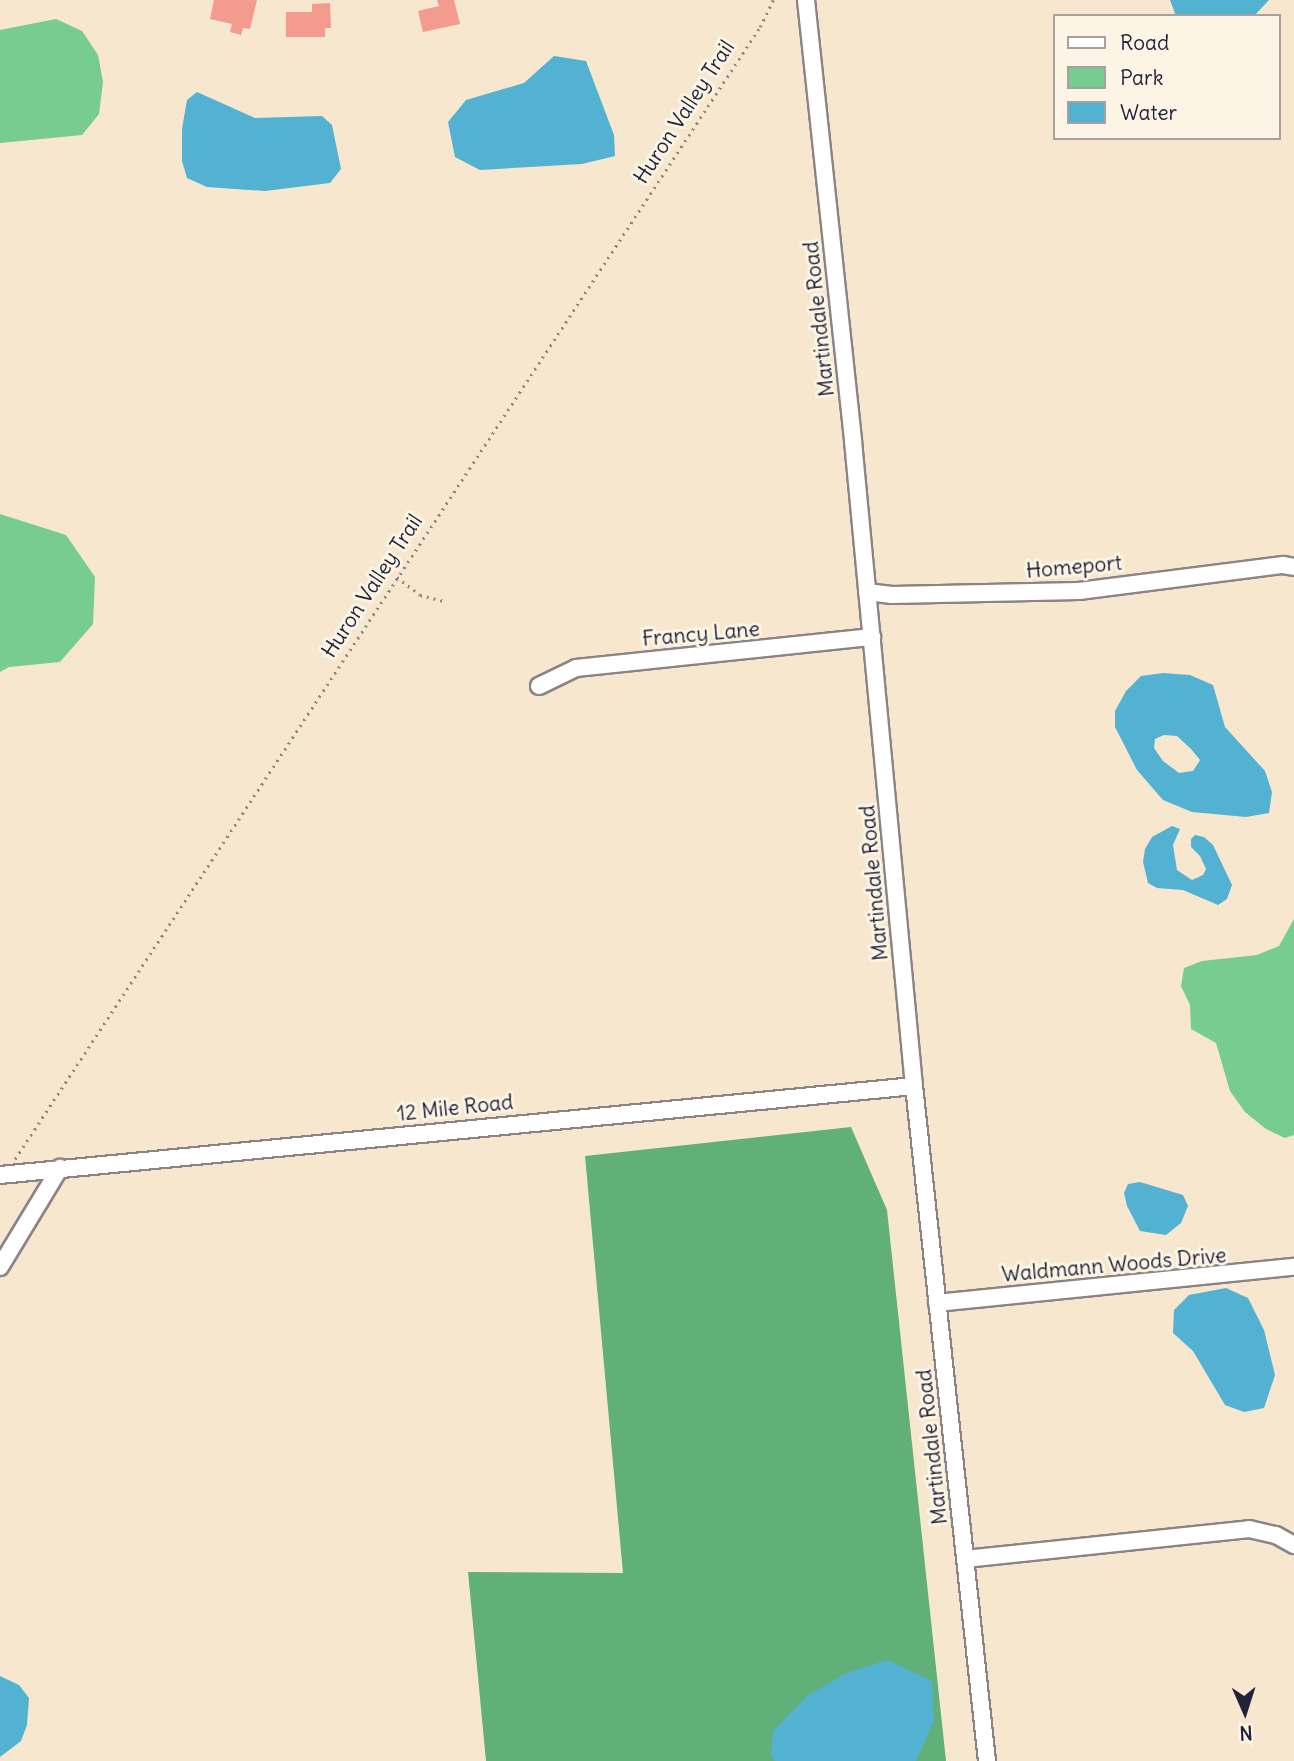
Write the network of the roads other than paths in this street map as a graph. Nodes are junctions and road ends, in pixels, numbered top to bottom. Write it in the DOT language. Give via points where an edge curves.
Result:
graph roads {
  1 [pos="806,0"];
  2 [pos="1290,562"];
  3 [pos="867,592"];
  4 [pos="872,637"];
  5 [pos="539,686"];
  6 [pos="914,1086"];
  7 [pos="60,1168"];
  8 [pos="3,1174"];
  9 [pos="0,1267"];
  10 [pos="1294,1268"];
  11 [pos="937,1303"];
  12 [pos="1294,1545"];
  13 [pos="965,1559"];
  14 [pos="987,1761"];
  1 -- 3 [label="street, Martindale Road"];
  2 -- 3 [label="street, Homeport" via="1079,591"];
  3 -- 4 [label="street, Martindale Road"];
  4 -- 5 [label="street, Francy Lane" via="576,668"];
  4 -- 6 [label="street, Martindale Road"];
  6 -- 7 [label="street, 12 Mile Road"];
  6 -- 11 [label="street, Martindale Road"];
  7 -- 8 [label="street, 12 Mile Road"];
  7 -- 9 [label="street"];
  10 -- 11 [label="street, Waldmann Woods Drive"];
  11 -- 13 [label="street, Martindale Road"];
  12 -- 13 [label="street" via="1249,1529"];
  13 -- 14 [label="street, Martindale Road"];
}
